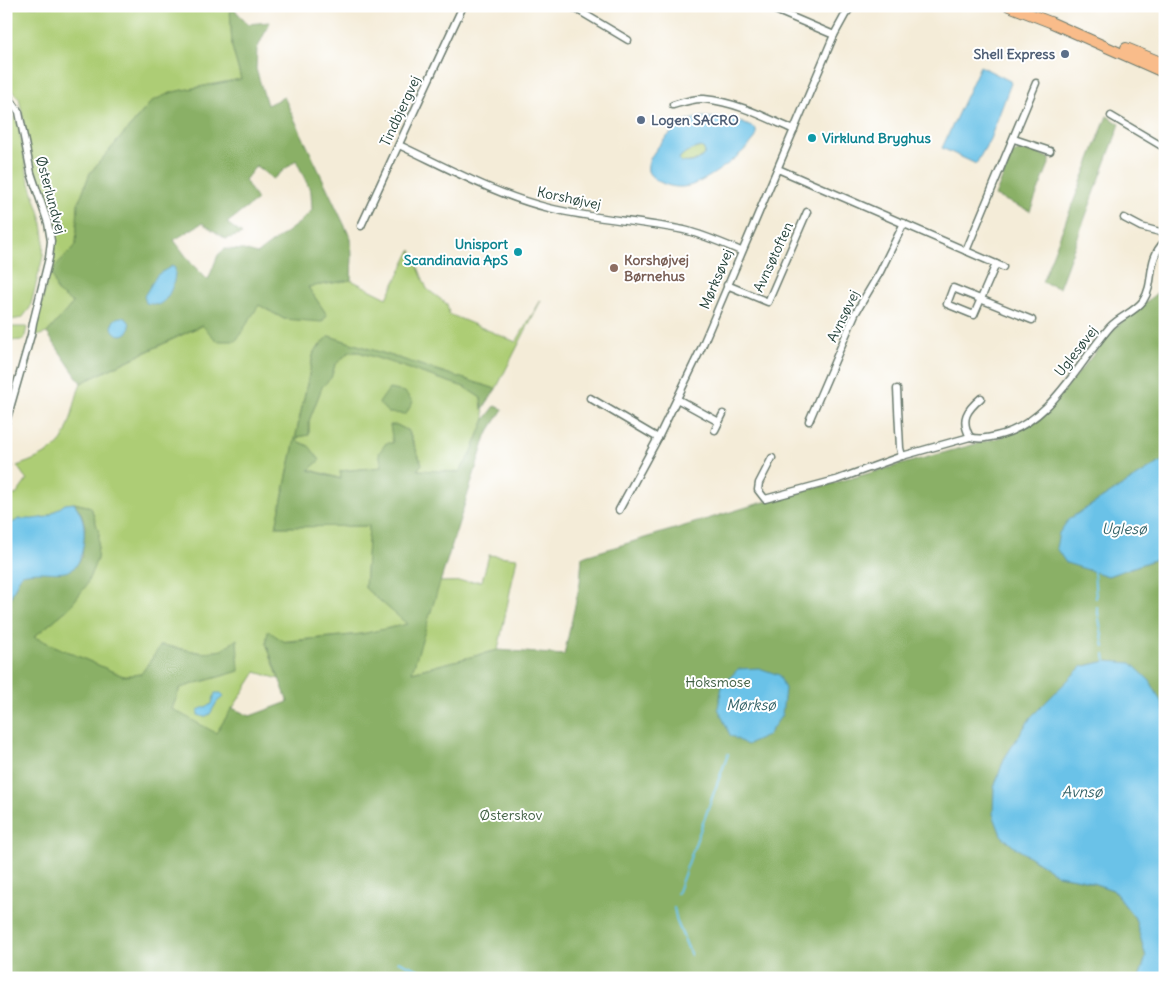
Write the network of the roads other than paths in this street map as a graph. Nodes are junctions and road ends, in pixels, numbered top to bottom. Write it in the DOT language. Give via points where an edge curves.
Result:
graph roads {
  1 [pos="462,6"];
  2 [pos="571,6"];
  3 [pos="766,6"];
  4 [pos="852,6"];
  5 [pos="1009,6"];
  6 [pos="1025,6"];
  7 [pos="834,35"];
  8 [pos="628,40"];
  9 [pos="1165,64"];
  10 [pos="1165,73"];
  11 [pos="1036,83"];
  12 [pos="6,93"];
  13 [pos="673,105"];
  14 [pos="1111,116"];
  15 [pos="794,130"];
  16 [pos="1014,139"];
  17 [pos="399,145"];
  18 [pos="1165,148"];
  19 [pos="1050,152"];
  20 [pos="778,169"];
  21 [pos="807,212"];
  22 [pos="1124,218"];
  23 [pos="904,223"];
  24 [pos="361,226"];
  25 [pos="1165,228"];
  26 [pos="1165,241"];
  27 [pos="966,250"];
  28 [pos="741,251"];
  29 [pos="996,264"];
  30 [pos="1003,267"];
  31 [pos="727,285"];
  32 [pos="981,299"];
  33 [pos="1032,320"];
  34 [pos="897,389"];
  35 [pos="590,398"];
  36 [pos="982,398"];
  37 [pos="677,399"];
  38 [pos="723,414"];
  39 [pos="809,421"];
  40 [pos="6,422"];
  41 [pos="719,422"];
  42 [pos="715,430"];
  43 [pos="970,437"];
  44 [pos="658,438"];
  45 [pos="902,456"];
  46 [pos="772,458"];
  47 [pos="619,510"];
  1 -- 17 [label="street, Tindbjergvej"];
  2 -- 8 [label="street"];
  3 -- 7 [label="street"];
  4 -- 7 [label="street, Mørksøvej"];
  5 -- 10 [label="main road"];
  6 -- 9 [label="main road"];
  7 -- 15 [label="street, Mørksøvej"];
  11 -- 16 [label="street"];
  12 -- 40 [label="street, Østerlundvej" via="19,112 31,173 51,241 31,335"];
  13 -- 15 [label="street" via="704,99 730,104"];
  14 -- 18 [label="street"];
  15 -- 20 [label="street, Mørksøvej"];
  16 -- 19 [label="street"];
  16 -- 27 [label="street"];
  17 -- 24 [label="street, Tindbjergvej"];
  17 -- 28 [label="street, Korshøjvej" via="526,202 568,212 684,230"];
  20 -- 23 [label="street"];
  20 -- 28 [label="street, Mørksøvej"];
  21 -- 31 [label="street, Avnsøtoften" via="768,302"];
  22 -- 25 [label="street" via="1160,232"];
  23 -- 27 [label="street"];
  23 -- 39 [label="street, Avnsøvej" via="856,314"];
  26 -- 43 [label="street, Uglesøvej" via="1153,257 1147,294 1141,303 1111,326 1042,411 1017,429 978,440"];
  27 -- 29 [label="street"];
  28 -- 31 [label="street, Mørksøvej"];
  29 -- 30 [label="street"];
  29 -- 32 [label="street"];
  31 -- 37 [label="street, Mørksøvej"];
  32 -- 32 [label="street" via="953,288 947,304 974,315"];
  32 -- 33 [label="street"];
  34 -- 45 [label="street"];
  35 -- 44 [label="street"];
  36 -- 43 [label="street" via="966,415 965,428"];
  37 -- 41 [label="street"];
  37 -- 44 [label="street, Mørksøvej"];
  38 -- 41 [label="street"];
  41 -- 42 [label="street"];
  43 -- 45 [label="street, Uglesøvej"];
  44 -- 47 [label="street, Mørksøvej"];
  45 -- 46 [label="street, Uglesøvej" via="836,480 765,499 758,490 759,483"];
}
